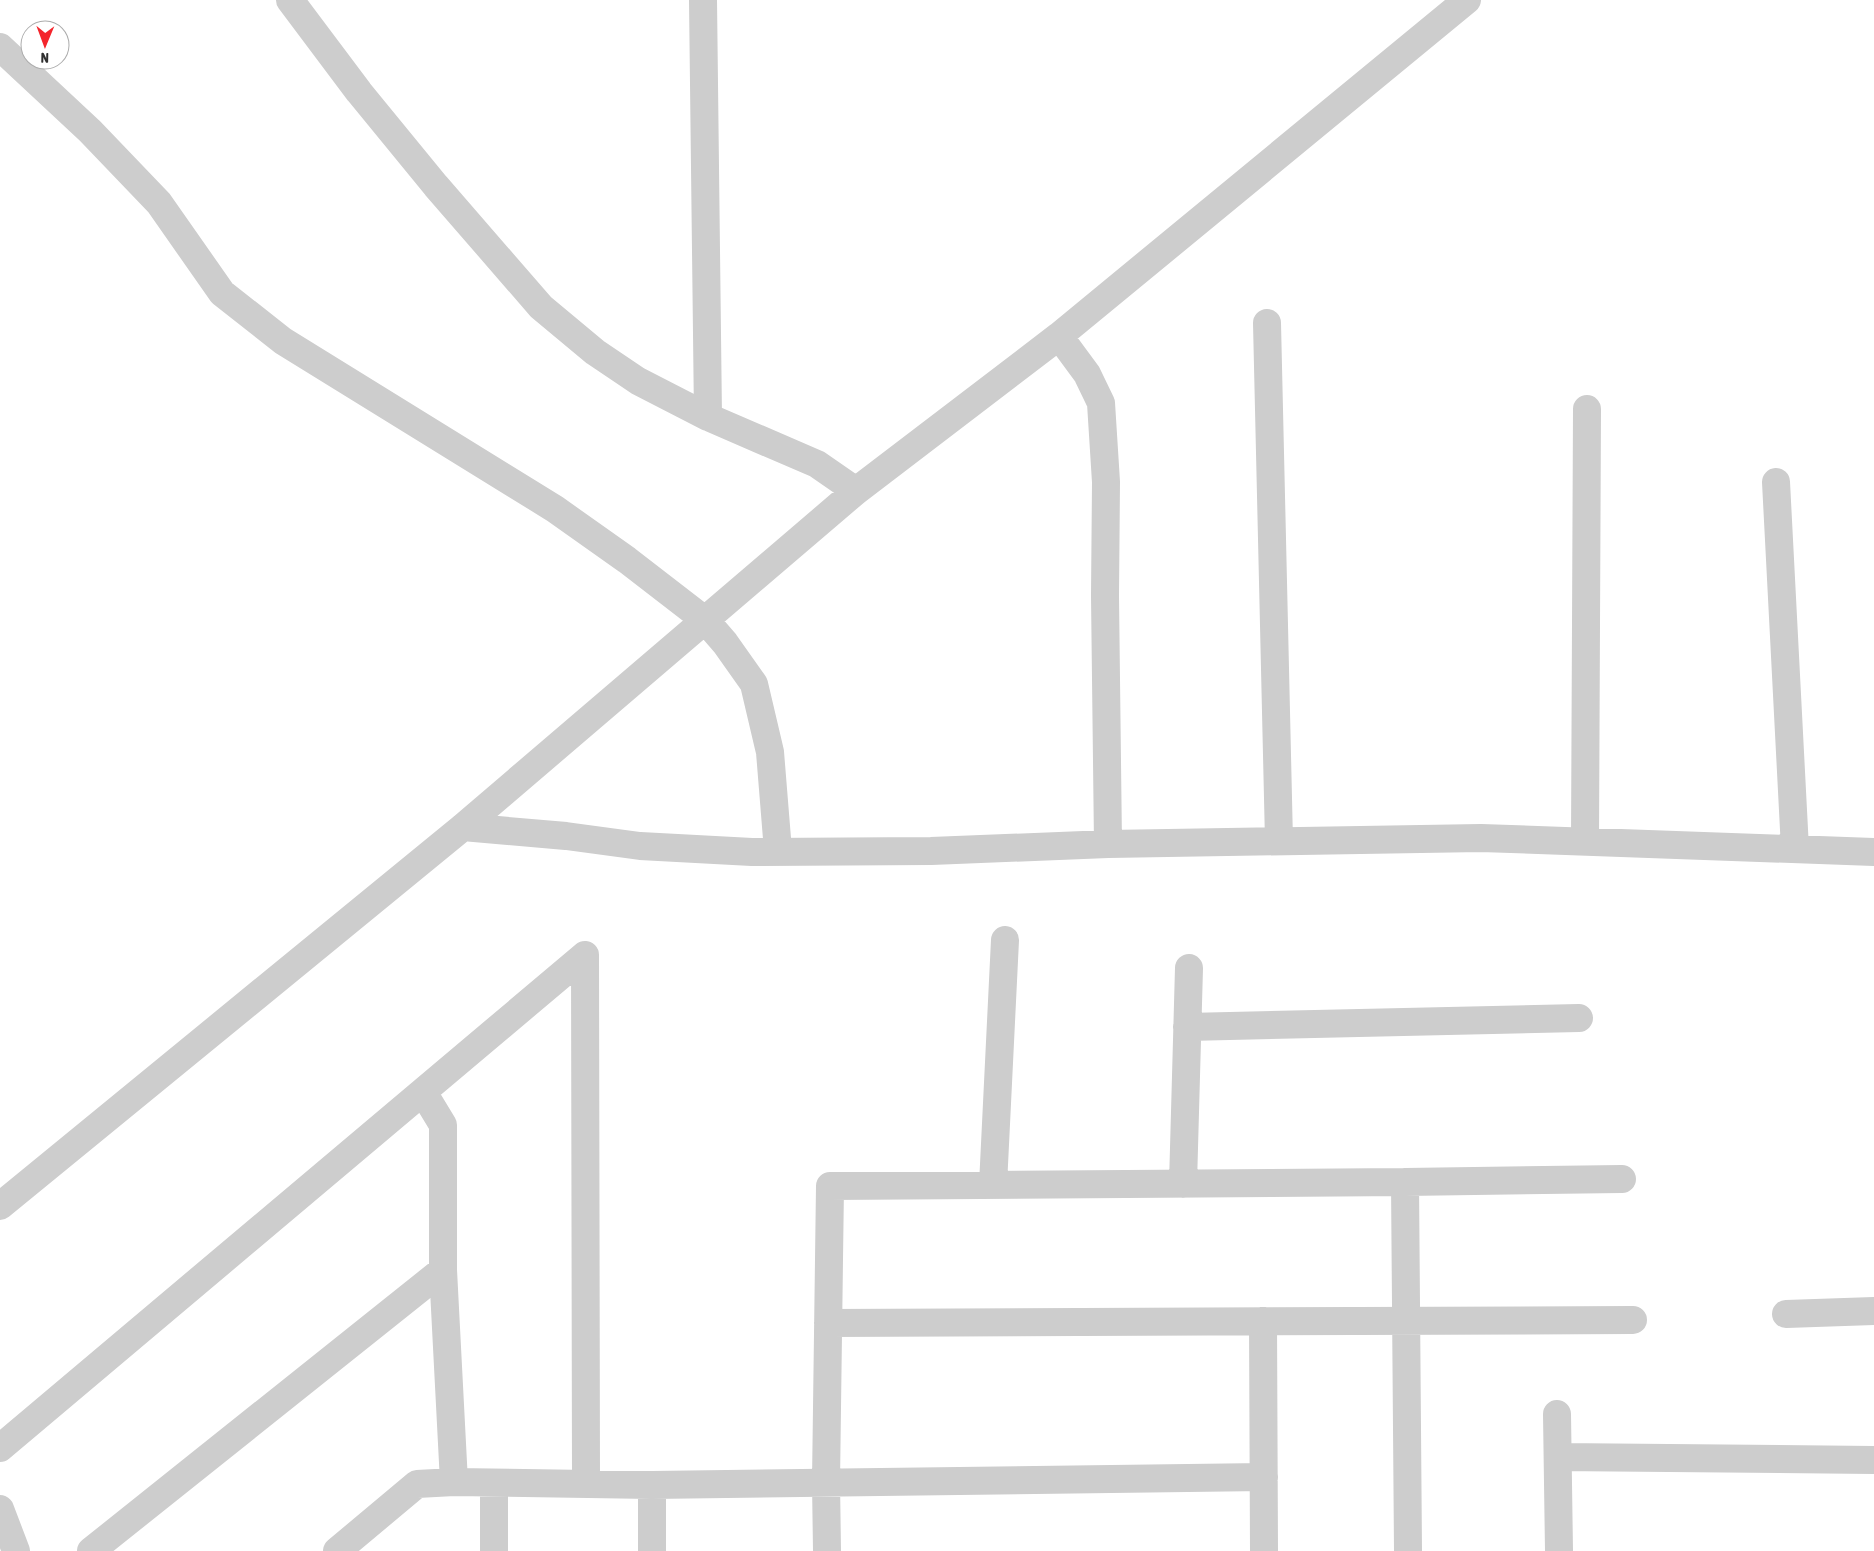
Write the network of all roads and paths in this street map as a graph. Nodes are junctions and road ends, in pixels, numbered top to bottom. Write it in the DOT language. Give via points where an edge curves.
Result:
graph roads {
  1 [pos="290,0"];
  2 [pos="1467,0"];
  3 [pos="698,6"];
  4 [pos="0,47"];
  5 [pos="1267,323"];
  6 [pos="1059,336"];
  7 [pos="1587,409"];
  8 [pos="708,417"];
  9 [pos="1776,482"];
  10 [pos="856,491"];
  11 [pos="706,621"];
  12 [pos="463,827"];
  13 [pos="1279,841"];
  14 [pos="1585,842"];
  15 [pos="1108,844"];
  16 [pos="1794,849"];
  17 [pos="778,851"];
  18 [pos="1874,852"];
  19 [pos="1005,940"];
  20 [pos="1189,968"];
  21 [pos="1578,1018"];
  22 [pos="1187,1027"];
  23 [pos="423,1092"];
  24 [pos="1622,1179"];
  25 [pos="1405,1182"];
  26 [pos="1183,1184"];
  27 [pos="993,1185"];
  28 [pos="0,1206"];
  29 [pos="443,1270"];
  30 [pos="1874,1311"];
  31 [pos="1786,1314"];
  32 [pos="1407,1320"];
  33 [pos="1633,1320"];
  34 [pos="1263,1321"];
  35 [pos="828,1323"];
  36 [pos="1557,1414"];
  37 [pos="0,1448"];
  38 [pos="1558,1456"];
  39 [pos="1874,1460"];
  40 [pos="1264,1477"];
  41 [pos="454,1482"];
  42 [pos="826,1482"];
  43 [pos="586,1483"];
  44 [pos="494,1484"];
  45 [pos="652,1485"];
  46 [pos="0,1509"];
  47 [pos="348,1546"];
  48 [pos="16,1551"];
  49 [pos="91,1551"];
  50 [pos="494,1551"];
  51 [pos="652,1551"];
  52 [pos="827,1551"];
  53 [pos="1264,1551"];
  54 [pos="1408,1551"];
  55 [pos="1559,1551"];
  1 -- 8 [label="street" via="358,92 541,307 595,352 638,381"];
  2 -- 6 [label="street"];
  3 -- 8 [label="street"];
  4 -- 11 [label="street" via="90,131 159,203 222,293 283,342 555,509"];
  5 -- 13 [label="street"];
  6 -- 10 [label="street"];
  6 -- 15 [label="street" via="1087,374 1101,403 1106,482"];
  7 -- 14 [label="street"];
  8 -- 10 [label="street" via="817,464"];
  9 -- 16 [label="street"];
  10 -- 11 [label="street"];
  11 -- 12 [label="street"];
  11 -- 17 [label="street" via="726,643 754,684 770,752"];
  12 -- 17 [label="street" via="640,846"];
  12 -- 28 [label="street"];
  13 -- 14 [label="street" via="1481,838"];
  13 -- 15 [label="street"];
  14 -- 16 [label="street"];
  15 -- 17 [label="street" via="931,851"];
  16 -- 18 [label="street"];
  19 -- 27 [label="street"];
  20 -- 22 [label="street"];
  21 -- 22 [label="street"];
  22 -- 26 [label="street"];
  23 -- 29 [label="street" via="443,1126"];
  23 -- 37 [label="street"];
  23 -- 43 [label="street" via="585,955"];
  24 -- 25 [label="street"];
  25 -- 26 [label="street"];
  25 -- 32 [label="street"];
  26 -- 27 [label="street"];
  27 -- 35 [label="street" via="830,1186"];
  29 -- 41 [label="street"];
  29 -- 49 [label="street"];
  30 -- 31 [label="street"];
  32 -- 33 [label="street"];
  32 -- 34 [label="street"];
  32 -- 54 [label="street"];
  34 -- 35 [label="street"];
  34 -- 40 [label="street"];
  35 -- 42 [label="street"];
  36 -- 38 [label="street"];
  38 -- 39 [label="street"];
  38 -- 55 [label="street"];
  40 -- 42 [label="street"];
  40 -- 53 [label="street"];
  41 -- 44 [label="street"];
  41 -- 47 [label="street" via="417,1484"];
  42 -- 45 [label="street"];
  42 -- 52 [label="street"];
  43 -- 44 [label="street"];
  43 -- 45 [label="street"];
  44 -- 50 [label="street"];
  45 -- 51 [label="street"];
  46 -- 48 [label="street"];
}
